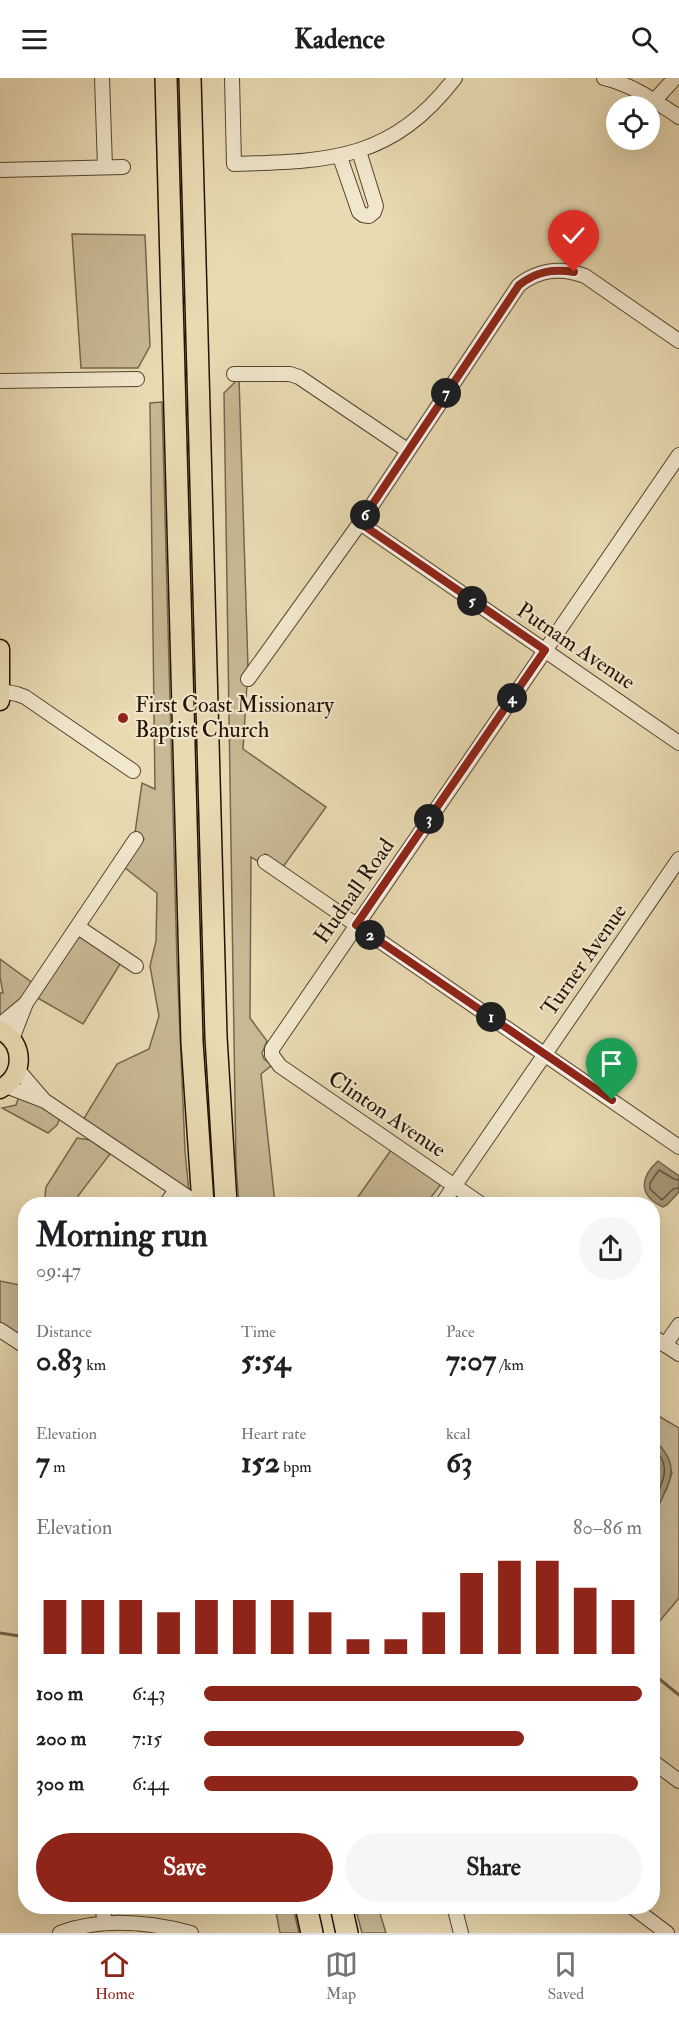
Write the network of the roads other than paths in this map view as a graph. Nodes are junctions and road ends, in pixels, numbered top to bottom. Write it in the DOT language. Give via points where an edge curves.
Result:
graph roads {
  1 [pos="102,78"];
  2 [pos="166,78"];
  3 [pos="190,78"];
  4 [pos="232,78"];
  5 [pos="455,78"];
  6 [pos="604,78"];
  7 [pos="675,78"];
  8 [pos="645,96"];
  9 [pos="659,96"];
  10 [pos="660,105"];
  11 [pos="679,117"];
  12 [pos="359,151"];
  13 [pos="340,156"];
  14 [pos="105,167"];
  15 [pos="123,167"];
  16 [pos="0,170"];
  17 [pos="679,341"];
  18 [pos="234,374"];
  19 [pos="137,379"];
  20 [pos="0,381"];
  21 [pos="407,450"];
  22 [pos="679,455"];
  23 [pos="360,523"];
  24 [pos="0,649"];
  25 [pos="545,650"];
  26 [pos="248,679"];
  27 [pos="1,696"];
  28 [pos="679,742"];
  29 [pos="133,771"];
  30 [pos="136,839"];
  31 [pos="679,860"];
  32 [pos="265,862"];
  33 [pos="356,925"];
  34 [pos="78,927"];
  35 [pos="136,966"];
  36 [pos="26,1003"];
  37 [pos="0,1024"];
  38 [pos="6,1034"];
  39 [pos="545,1054"];
  40 [pos="272,1055"];
  41 [pos="18,1070"];
  42 [pos="3,1087"];
  43 [pos="45,1101"];
  44 [pos="679,1147"];
  45 [pos="454,1186"];
  46 [pos="176,1190"];
  47 [pos="225,1194"];
  48 [pos="171,1197"];
  49 [pos="187,1197"];
  50 [pos="202,1197"];
  51 [pos="447,1197"];
  52 [pos="470,1197"];
  53 [pos="679,1325"];
  54 [pos="0,1330"];
  55 [pos="18,1342"];
  56 [pos="660,1342"];
  57 [pos="665,1345"];
  58 [pos="679,1354"];
  59 [pos="660,1767"];
  60 [pos="679,1781"];
  61 [pos="103,1914"];
  62 [pos="308,1914"];
  63 [pos="343,1914"];
  64 [pos="456,1914"];
  65 [pos="642,1914"];
  66 [pos="105,1923"];
  67 [pos="60,1933"];
  68 [pos="191,1933"];
  69 [pos="312,1933"];
  70 [pos="347,1933"];
  71 [pos="461,1933"];
  72 [pos="667,1933"];
  1 -- 14 [label="street"];
  2 -- 50 [label="highway" via="192,1042"];
  3 -- 47 [label="highway" via="216,1028"];
  4 -- 13 [label="street" via="234,164"];
  5 -- 12 [label="street" via="408,125"];
  6 -- 8 [label="street" via="621,82"];
  7 -- 9 [label="street"];
  10 -- 11 [label="street"];
  12 -- 13 [label="street"];
  12 -- 13 [label="street" via="376,206 369,216 359,212"];
  14 -- 15 [label="street"];
  14 -- 16 [label="street"];
  17 -- 21 [label="street" via="585,276 560,270 539,273 519,285"];
  18 -- 21 [label="street" via="299,377"];
  19 -- 20 [label="street"];
  21 -- 23 [label="street"];
  22 -- 25 [label="street, Hudnall Road"];
  23 -- 25 [label="street, Putnam Avenue"];
  23 -- 26 [label="street"];
  24 -- 27 [label="main road"];
  25 -- 28 [label="street, Putnam Avenue"];
  25 -- 33 [label="street, Hudnall Road"];
  27 -- 29 [label="street" via="17,694 25,698"];
  30 -- 34 [label="street"];
  31 -- 39 [label="street, Turner Avenue"];
  32 -- 33 [label="street"];
  33 -- 39 [label="street"];
  33 -- 40 [label="street, Hudnall Road" via="274,1044"];
  34 -- 35 [label="street"];
  34 -- 36 [label="street"];
  36 -- 37 [label="street"];
  36 -- 38 [label="street"];
  38 -- 41 [label="main road" via="19,1057"];
  39 -- 44 [label="street"];
  39 -- 45 [label="street, Turner Avenue"];
  40 -- 45 [label="street, Clinton Avenue" via="280,1066"];
  41 -- 42 [label="main road"];
  41 -- 43 [label="street"];
  42 -- 43 [label="street"];
  43 -- 46 [label="street"];
  45 -- 51 [label="street, Turner Avenue"];
  45 -- 52 [label="street, Clinton Avenue"];
  46 -- 48 [label="street"];
  46 -- 49 [label="street"];
  53 -- 57 [label="street"];
  54 -- 55 [label="street"];
  56 -- 57 [label="street"];
  57 -- 58 [label="street"];
  59 -- 60 [label="street"];
  61 -- 66 [label="street"];
  62 -- 69 [label="highway"];
  63 -- 70 [label="highway"];
  64 -- 71 [label="street"];
  65 -- 72 [label="street"];
  66 -- 67 [label="street"];
  66 -- 68 [label="street" via="142,1923"];
}
